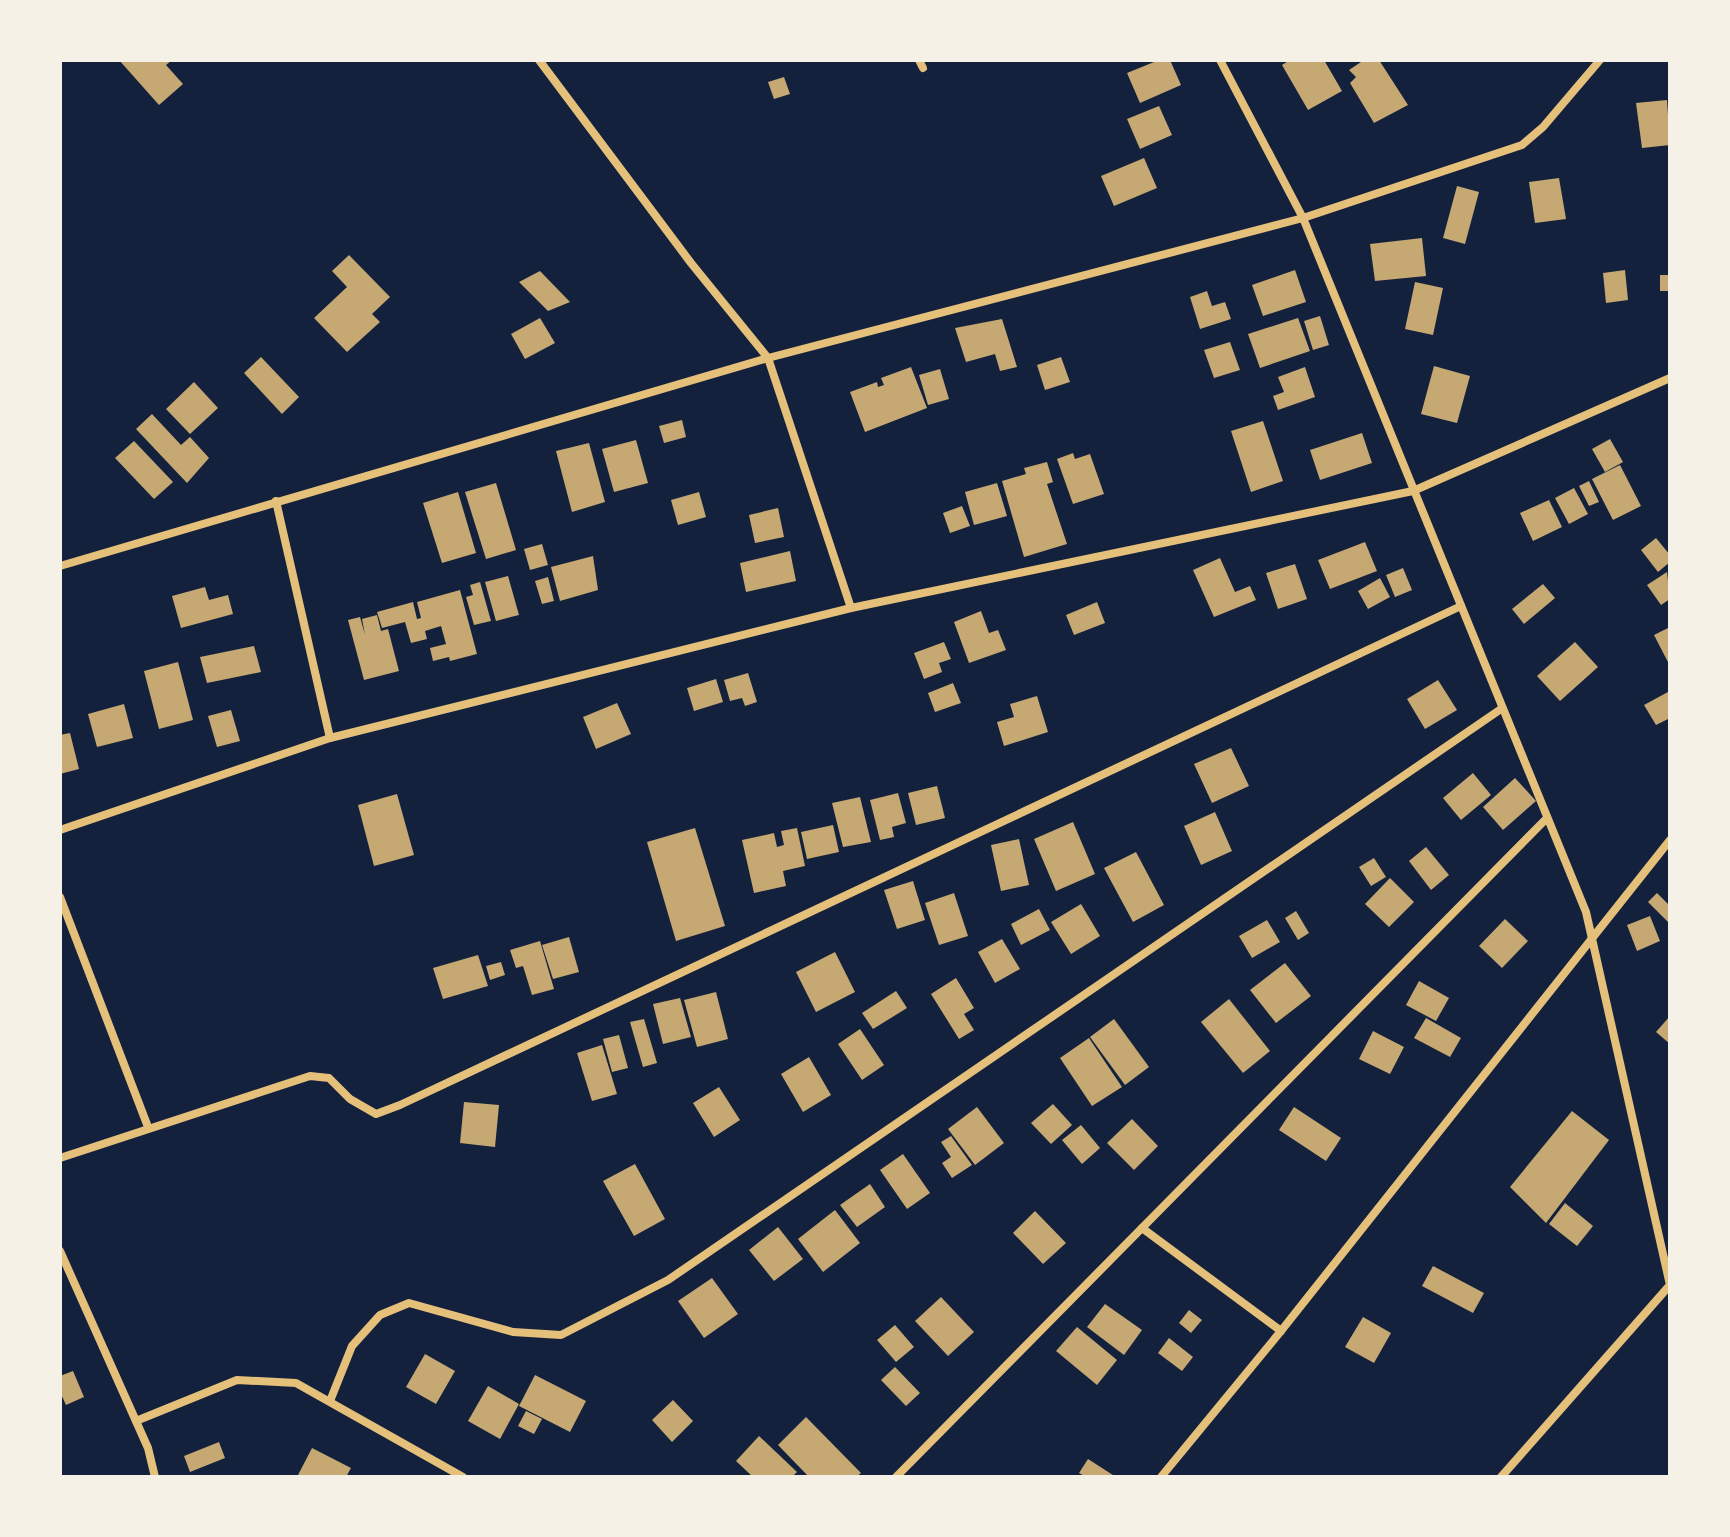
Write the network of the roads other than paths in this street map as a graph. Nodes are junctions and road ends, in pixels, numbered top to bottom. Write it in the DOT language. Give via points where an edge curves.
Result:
graph roads {
  1 [pos="539,60"];
  2 [pos="1220,60"];
  3 [pos="1600,60"];
  4 [pos="1303,218"];
  5 [pos="768,358"];
  6 [pos="1670,378"];
  7 [pos="1413,491"];
  8 [pos="276,501"];
  9 [pos="60,566"];
  10 [pos="1461,606"];
  11 [pos="851,608"];
  12 [pos="1501,709"];
  13 [pos="330,738"];
  14 [pos="1547,818"];
  15 [pos="60,830"];
  16 [pos="1670,840"];
  17 [pos="60,897"];
  18 [pos="1592,937"];
  19 [pos="148,1127"];
  20 [pos="60,1158"];
  21 [pos="1142,1228"];
  22 [pos="60,1251"];
  23 [pos="1670,1285"];
  24 [pos="1281,1331"];
  25 [pos="330,1401"];
  26 [pos="136,1421"];
  27 [pos="155,1477"];
  28 [pos="463,1477"];
  29 [pos="896,1477"];
  30 [pos="1161,1477"];
  31 [pos="1501,1477"];
  1 -- 5 [label="street"];
  2 -- 4 [label="street"];
  3 -- 4 [label="street" via="1522,145"];
  4 -- 5 [label="street"];
  4 -- 7 [label="street"];
  5 -- 8 [label="street"];
  5 -- 11 [label="street"];
  6 -- 7 [label="street"];
  7 -- 10 [label="street"];
  7 -- 11 [label="street"];
  8 -- 9 [label="street"];
  8 -- 13 [label="street"];
  10 -- 12 [label="street"];
  10 -- 19 [label="street" via="400,1105 376,1114 329,1078 310,1076"];
  11 -- 13 [label="street"];
  12 -- 14 [label="street"];
  12 -- 25 [label="street" via="668,1280 561,1335 513,1332 409,1303 380,1315 352,1346"];
  13 -- 15 [label="street"];
  14 -- 18 [label="street"];
  14 -- 21 [label="street"];
  16 -- 18 [label="street"];
  17 -- 19 [label="street"];
  18 -- 23 [label="street"];
  18 -- 24 [label="street"];
  19 -- 20 [label="street"];
  21 -- 24 [label="street"];
  21 -- 29 [label="street"];
  22 -- 26 [label="street"];
  23 -- 31 [label="street"];
  24 -- 30 [label="street"];
  25 -- 26 [label="street" via="296,1383 237,1380"];
  25 -- 28 [label="street"];
  26 -- 27 [label="street"];
}
